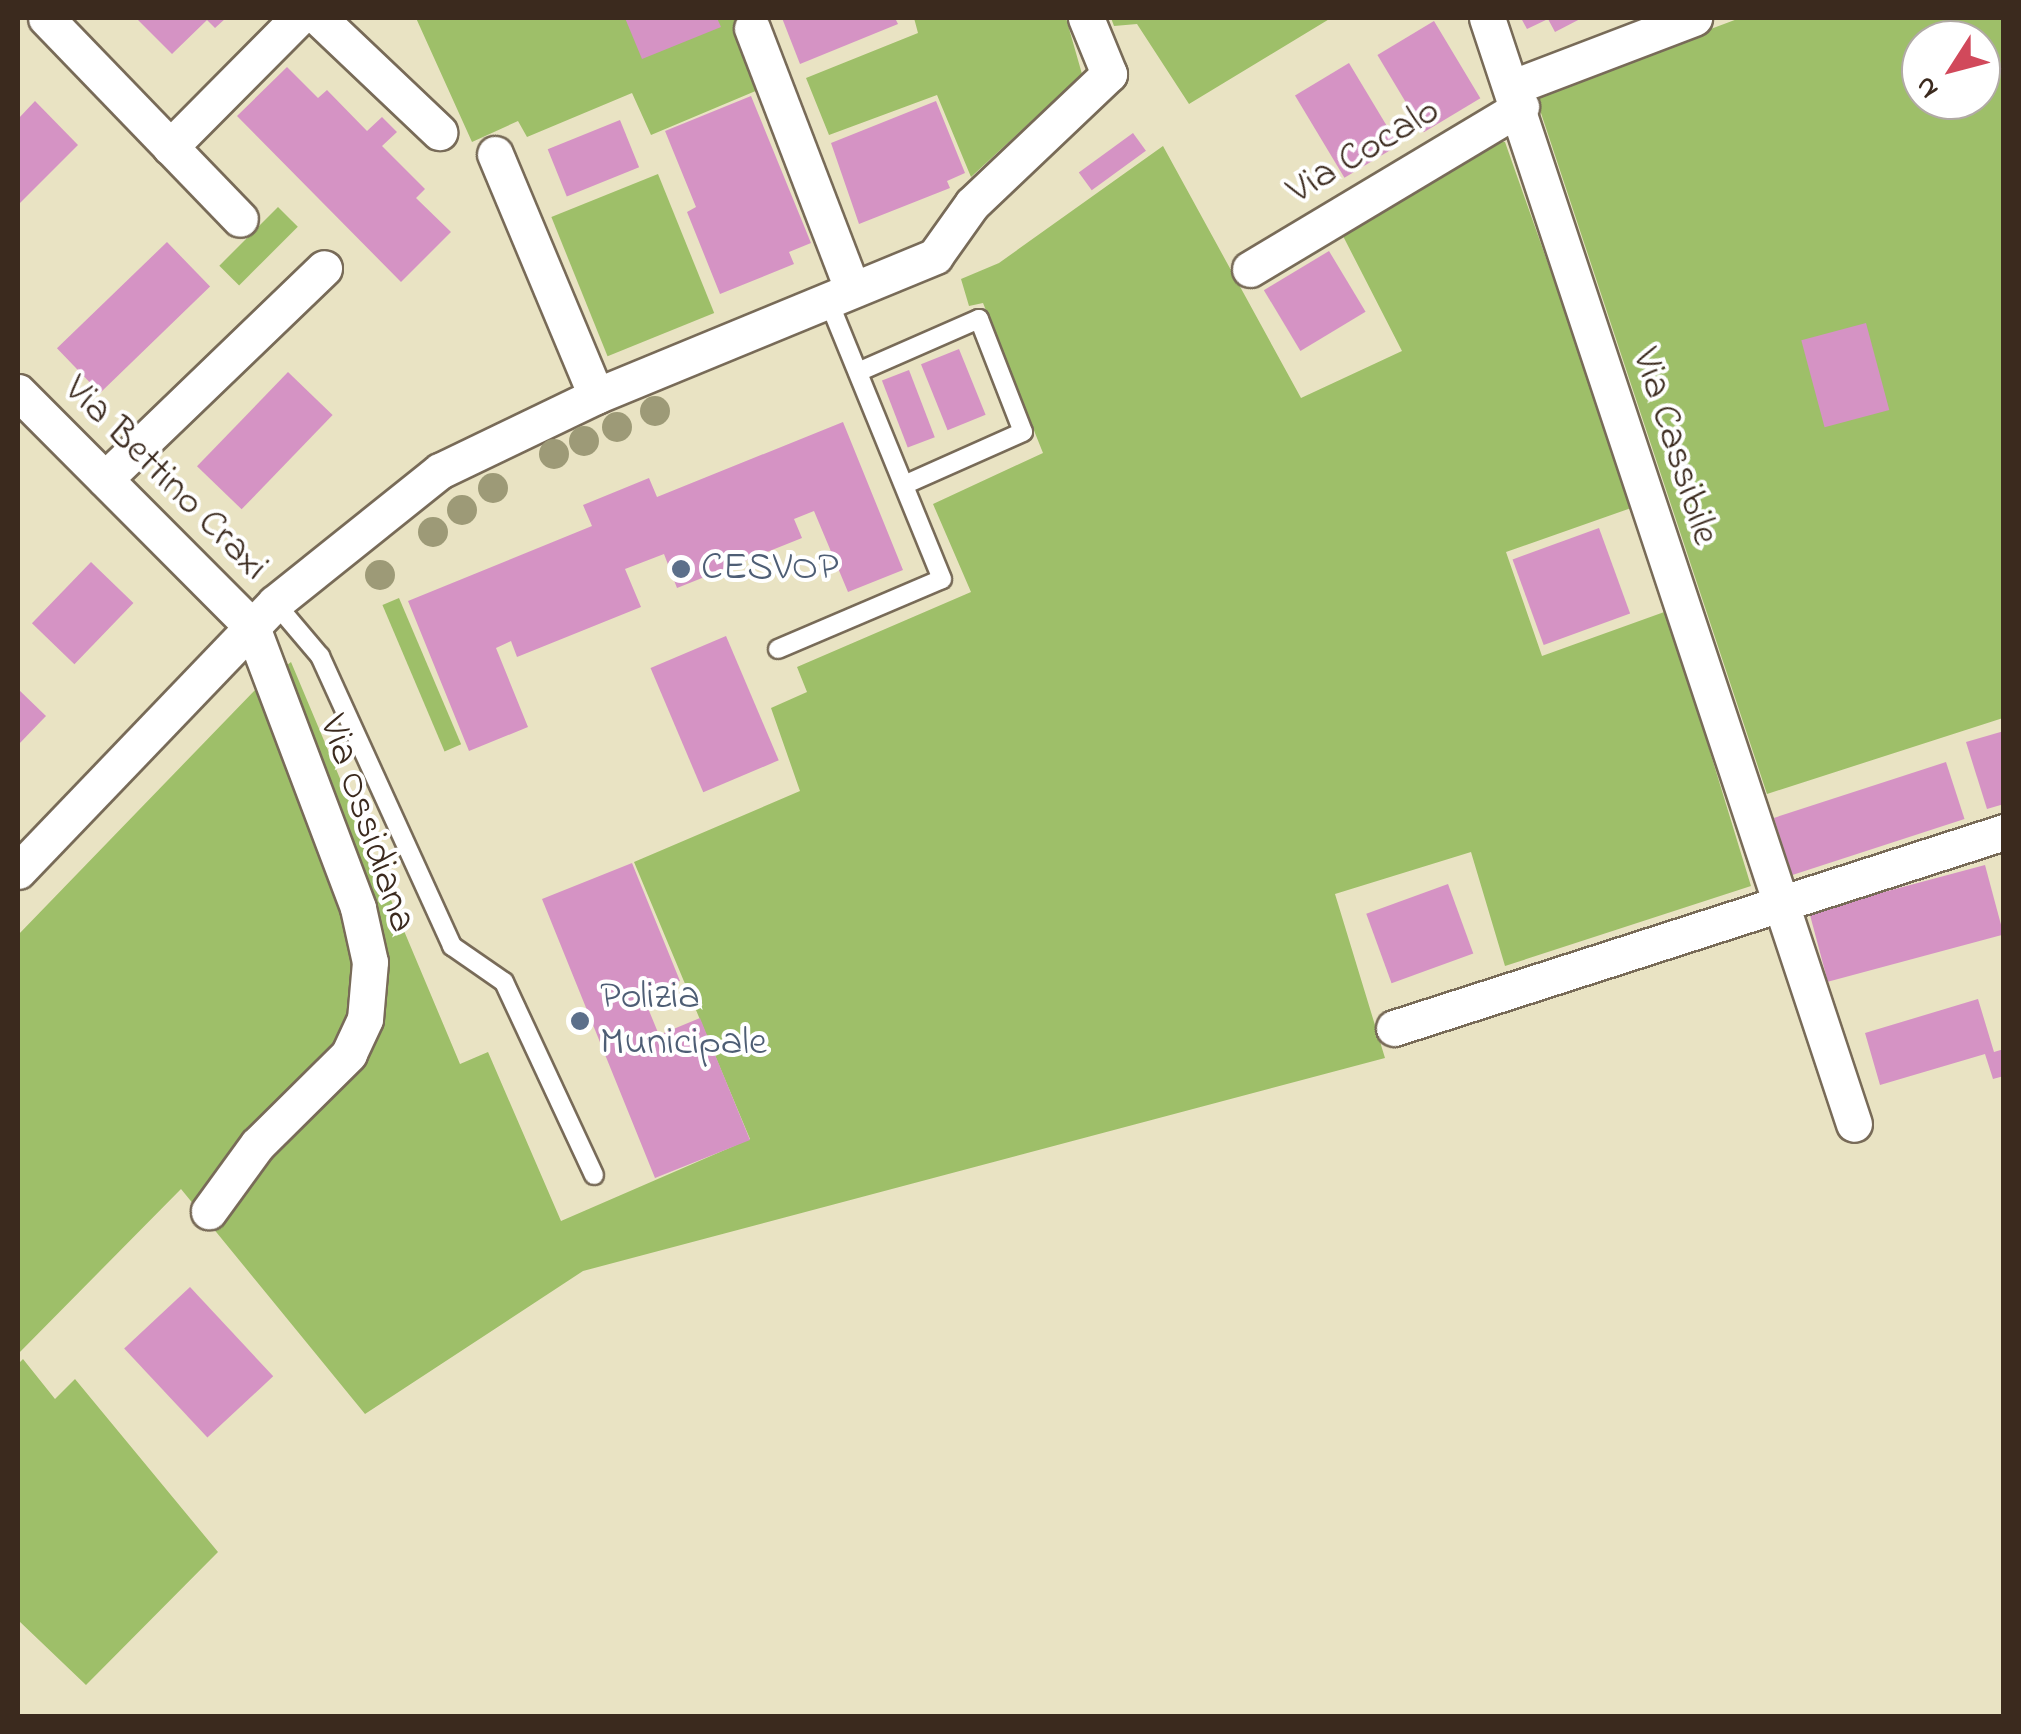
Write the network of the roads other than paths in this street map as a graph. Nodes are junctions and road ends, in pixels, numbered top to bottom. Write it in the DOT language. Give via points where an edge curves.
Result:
graph roads {
  1 [pos="24,18"];
  2 [pos="46,18"];
  3 [pos="298,18"];
  4 [pos="319,18"];
  5 [pos="1086,18"];
  6 [pos="1487,18"];
  7 [pos="1694,18"];
  8 [pos="18,24"];
  9 [pos="752,28"];
  10 [pos="1517,97"];
  11 [pos="439,132"];
  12 [pos="170,146"];
  13 [pos="494,154"];
  14 [pos="240,218"];
  15 [pos="324,268"];
  16 [pos="1250,269"];
  17 [pos="840,294"];
  18 [pos="858,372"];
  19 [pos="18,392"];
  20 [pos="596,396"];
  21 [pos="105,480"];
  22 [pos="904,485"];
  23 [pos="263,615"];
  24 [pos="778,650"];
  25 [pos="2004,832"];
  26 [pos="18,871"];
  27 [pos="1782,903"];
  28 [pos="1394,1028"];
  29 [pos="1854,1124"];
  30 [pos="594,1175"];
  31 [pos="210,1211"];
  1 -- 8 [label="street"];
  2 -- 12 [label="street"];
  3 -- 12 [label="street"];
  4 -- 11 [label="street"];
  5 -- 17 [label="street" via="1109,74 972,204 936,256"];
  6 -- 10 [label="street, Via Cassibile"];
  7 -- 10 [label="street, Via Cocalo"];
  9 -- 17 [label="street"];
  10 -- 16 [label="street, Via Cocalo"];
  10 -- 27 [label="street, Via Cassibile"];
  12 -- 14 [label="street"];
  13 -- 20 [label="street"];
  15 -- 21 [label="street"];
  17 -- 18 [label="lane"];
  17 -- 20 [label="street"];
  18 -- 22 [label="lane"];
  18 -- 22 [label="lane" via="979,319 1023,432"];
  19 -- 21 [label="street, Via Bettino Craxi"];
  20 -- 23 [label="street" via="440,470"];
  21 -- 23 [label="street, Via Bettino Craxi"];
  22 -- 24 [label="lane" via="942,579"];
  23 -- 26 [label="street"];
  23 -- 30 [label="lane, Via Ossidiana" via="320,656 452,946 504,982"];
  23 -- 31 [label="street, Via Ossidiana" via="370,962 364,1020 349,1054 257,1145"];
  25 -- 27 [label="street"];
  27 -- 28 [label="street"];
  27 -- 29 [label="street, Via Cassibile"];
}
